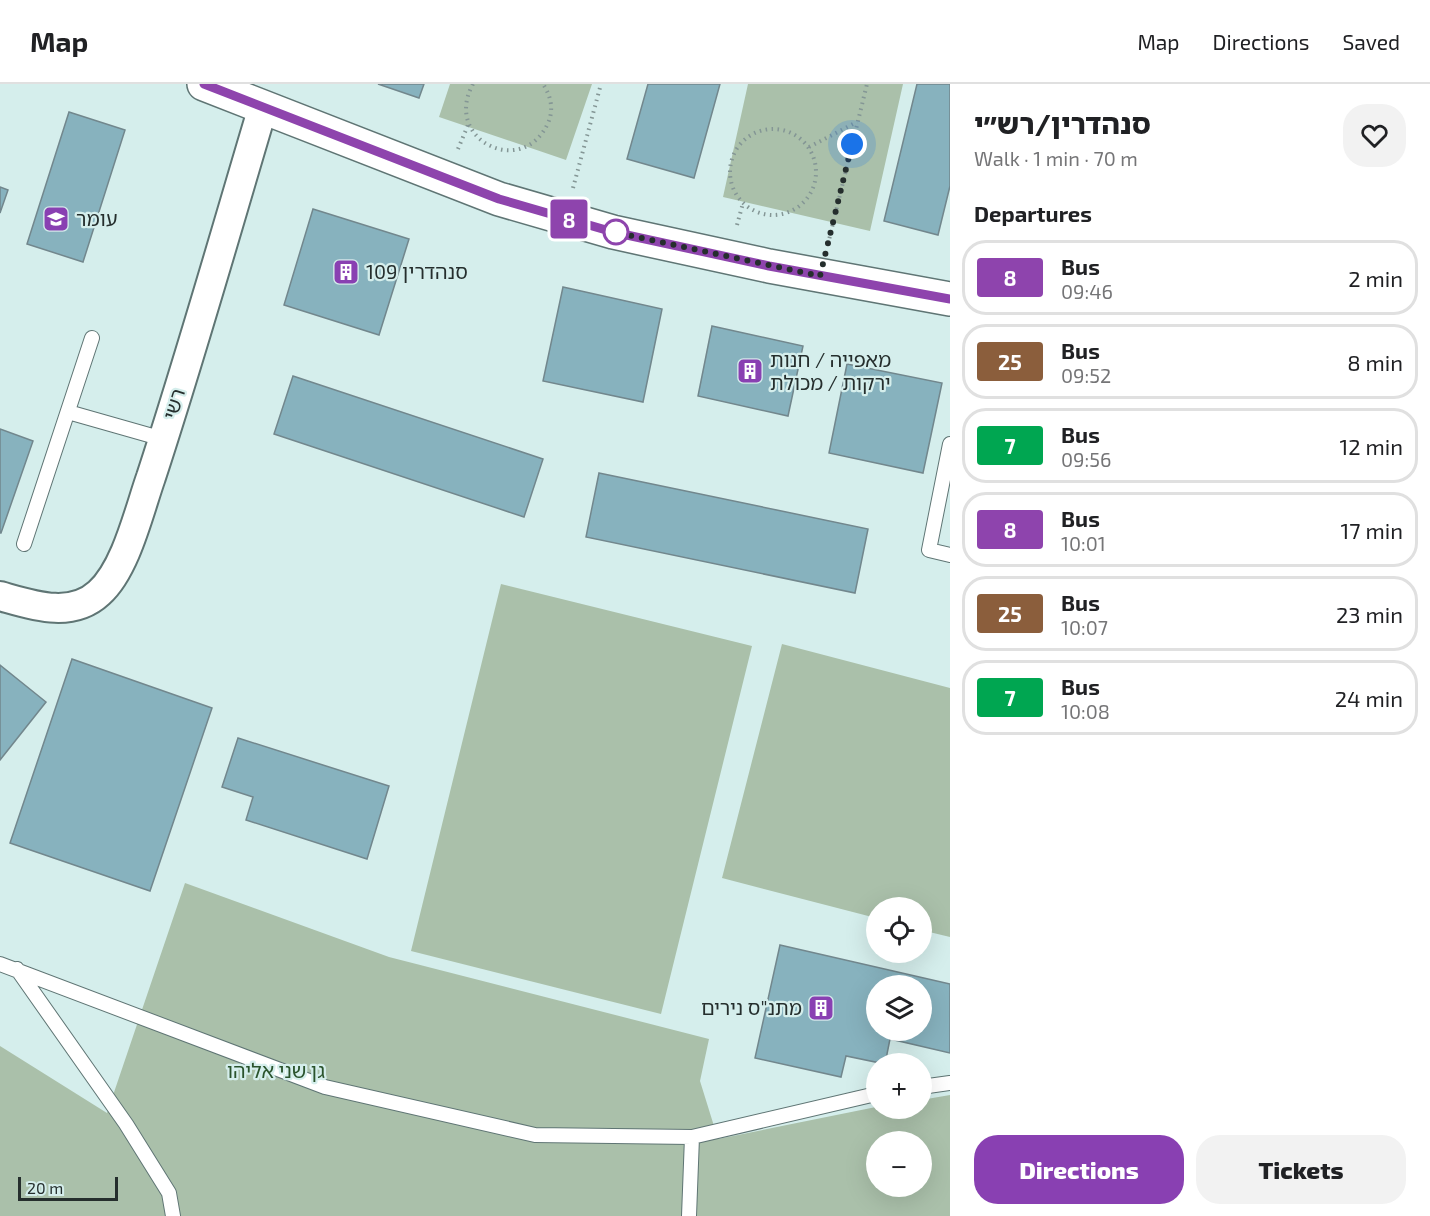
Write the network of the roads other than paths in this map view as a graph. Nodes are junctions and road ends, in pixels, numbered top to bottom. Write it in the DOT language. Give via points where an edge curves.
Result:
graph roads {
  1 [pos="204,84"];
  2 [pos="266,95"];
  3 [pos="950,299"];
  4 [pos="92,338"];
  5 [pos="68,412"];
  6 [pos="164,439"];
  7 [pos="950,444"];
  8 [pos="24,544"];
  9 [pos="950,555"];
  10 [pos="0,596"];
  11 [pos="0,964"];
  12 [pos="17,969"];
  13 [pos="950,1083"];
  14 [pos="932,1085"];
  15 [pos="866,1096"];
  16 [pos="693,1137"];
  17 [pos="173,1216"];
  18 [pos="689,1216"];
  1 -- 2 [label="street"];
  2 -- 3 [label="street" via="499,199 613,232"];
  2 -- 6 [label="street, רשי"];
  4 -- 5 [label="lane"];
  5 -- 6 [label="lane"];
  5 -- 8 [label="lane"];
  6 -- 10 [label="street, רשי" via="131,535 113,575 99,594 74,608 41,608"];
  7 -- 9 [label="lane" via="929,550"];
  11 -- 12 [label="lane"];
  12 -- 16 [label="lane" via="325,1087 535,1135"];
  12 -- 17 [label="lane" via="126,1124 169,1193"];
  13 -- 14 [label="lane"];
  15 -- 16 [label="lane"];
  16 -- 18 [label="lane"];
}
